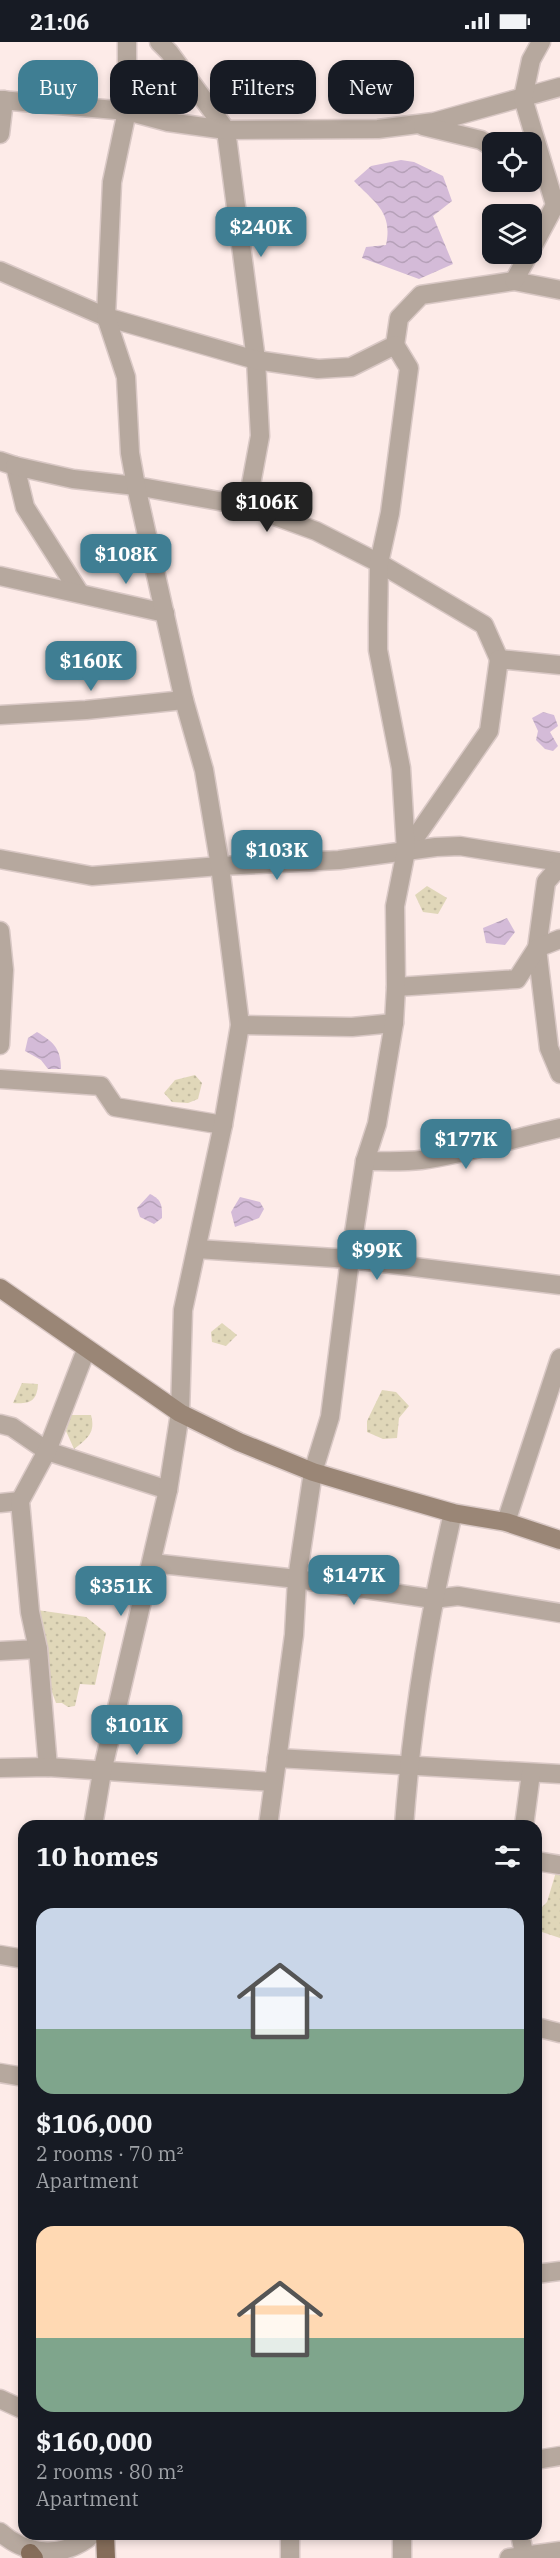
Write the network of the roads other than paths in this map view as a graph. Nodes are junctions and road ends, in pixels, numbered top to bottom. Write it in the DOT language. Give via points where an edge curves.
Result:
graph roads {
  1 [pos="127,42"];
  2 [pos="159,42"];
  3 [pos="541,42"];
  4 [pos="127,60"];
  5 [pos="560,87"];
  6 [pos="523,98"];
  7 [pos="2,100"];
  8 [pos="110,110"];
  9 [pos="126,114"];
  10 [pos="138,114"];
  11 [pos="415,125"];
  12 [pos="226,130"];
  13 [pos="0,134"];
  14 [pos="482,141"];
  15 [pos="542,188"];
  16 [pos="558,208"];
  17 [pos="542,233"];
  18 [pos="523,264"];
  19 [pos="0,271"];
  20 [pos="514,281"];
  21 [pos="560,290"];
  22 [pos="106,317"];
  23 [pos="395,345"];
  24 [pos="256,360"];
  25 [pos="8,463"];
  26 [pos="136,486"];
  27 [pos="247,506"];
  28 [pos="379,563"];
  29 [pos="0,576"];
  30 [pos="79,592"];
  31 [pos="165,613"];
  32 [pos="499,659"];
  33 [pos="560,665"];
  34 [pos="184,699"];
  35 [pos="0,715"];
  36 [pos="406,851"];
  37 [pos="0,860"];
  38 [pos="560,862"];
  39 [pos="220,866"];
  40 [pos="560,866"];
  41 [pos="0,931"];
  42 [pos="560,939"];
  43 [pos="537,948"];
  44 [pos="396,987"];
  45 [pos="394,1023"];
  46 [pos="240,1025"];
  47 [pos="0,1045"];
  48 [pos="560,1074"];
  49 [pos="0,1079"];
  50 [pos="223,1125"];
  51 [pos="560,1128"];
  52 [pos="365,1161"];
  53 [pos="197,1249"];
  54 [pos="350,1259"];
  55 [pos="560,1285"];
  56 [pos="0,1288"];
  57 [pos="86,1350"];
  58 [pos="559,1362"];
  59 [pos="180,1413"];
  60 [pos="0,1424"];
  61 [pos="47,1451"];
  62 [pos="313,1472"];
  63 [pos="168,1491"];
  64 [pos="20,1501"];
  65 [pos="0,1503"];
  66 [pos="453,1513"];
  67 [pos="506,1522"];
  68 [pos="560,1540"];
  69 [pos="152,1563"];
  70 [pos="297,1579"];
  71 [pos="433,1599"];
  72 [pos="560,1613"];
  73 [pos="38,1649"];
  74 [pos="0,1651"];
  75 [pos="276,1758"];
  76 [pos="409,1766"];
  77 [pos="48,1767"];
  78 [pos="0,1768"];
  79 [pos="102,1772"];
  80 [pos="531,1773"];
  81 [pos="560,1774"];
  82 [pos="273,1782"];
  83 [pos="94,1820"];
  84 [pos="269,1820"];
  85 [pos="404,1820"];
  86 [pos="525,1820"];
  87 [pos="542,1862"];
  88 [pos="560,1865"];
  89 [pos="0,1955"];
  90 [pos="18,1958"];
  91 [pos="542,2028"];
  92 [pos="560,2033"];
  93 [pos="0,2073"];
  94 [pos="18,2076"];
  95 [pos="560,2271"];
  96 [pos="542,2273"];
  97 [pos="0,2399"];
  98 [pos="18,2407"];
  99 [pos="560,2456"];
  100 [pos="542,2459"];
  101 [pos="0,2532"];
  102 [pos="87,2540"];
  103 [pos="105,2540"];
  104 [pos="290,2540"];
  105 [pos="402,2540"];
  106 [pos="520,2540"];
  107 [pos="560,2551"];
  108 [pos="32,2556"];
  109 [pos="519,2557"];
  110 [pos="106,2558"];
  111 [pos="290,2558"];
  112 [pos="402,2558"];
  1 -- 4 [label="street"];
  2 -- 12 [label="street"];
  3 -- 6 [label="street" via="531,60"];
  5 -- 6 [label="street"];
  6 -- 11 [label="street"];
  6 -- 16 [label="street"];
  7 -- 8 [label="street"];
  7 -- 13 [label="street"];
  9 -- 22 [label="street" via="112,182"];
  10 -- 12 [label="street"];
  11 -- 12 [label="street" via="378,129"];
  11 -- 14 [label="street"];
  12 -- 24 [label="street"];
  15 -- 16 [label="street"];
  16 -- 17 [label="street"];
  18 -- 20 [label="street"];
  19 -- 22 [label="street"];
  20 -- 21 [label="street"];
  20 -- 23 [label="street" via="421,295 399,318"];
  22 -- 24 [label="street"];
  22 -- 26 [label="street" via="126,377"];
  23 -- 24 [label="street" via="351,367 318,369"];
  23 -- 28 [label="street" via="409,368 390,513"];
  24 -- 27 [label="street" via="260,436"];
  25 -- 26 [label="street" via="73,479"];
  25 -- 30 [label="street" via="25,507"];
  26 -- 27 [label="street"];
  26 -- 31 [label="street"];
  27 -- 28 [label="street" via="316,531"];
  28 -- 32 [label="street" via="484,625"];
  28 -- 36 [label="street" via="378,650 401,768"];
  29 -- 30 [label="street"];
  30 -- 31 [label="street"];
  31 -- 34 [label="street"];
  32 -- 33 [label="street"];
  32 -- 36 [label="street" via="489,731"];
  34 -- 35 [label="street"];
  34 -- 39 [label="street" via="204,770"];
  36 -- 38 [label="street" via="460,846"];
  36 -- 39 [label="street" via="339,860"];
  36 -- 44 [label="street" via="395,906"];
  37 -- 39 [label="street" via="93,876"];
  39 -- 46 [label="street"];
  40 -- 43 [label="street" via="546,882"];
  41 -- 47 [label="street" via="4,970"];
  42 -- 43 [label="street"];
  43 -- 44 [label="street" via="518,979"];
  43 -- 48 [label="street" via="549,1048"];
  44 -- 45 [label="street"];
  45 -- 46 [label="street" via="352,1027"];
  45 -- 52 [label="street" via="377,1124"];
  46 -- 50 [label="street"];
  49 -- 50 [label="street" via="101,1086 115,1107"];
  50 -- 53 [label="street"];
  51 -- 52 [label="street" via="419,1161"];
  52 -- 54 [label="street"];
  53 -- 54 [label="street"];
  53 -- 59 [label="street" via="183,1310"];
  54 -- 55 [label="street"];
  54 -- 62 [label="street" via="330,1417"];
  56 -- 57 [label="street"];
  57 -- 59 [label="street"];
  57 -- 61 [label="street"];
  58 -- 67 [label="street"];
  59 -- 62 [label="street"];
  59 -- 63 [label="street"];
  60 -- 61 [label="street" via="12,1427"];
  61 -- 63 [label="street"];
  61 -- 64 [label="street"];
  62 -- 66 [label="street"];
  62 -- 70 [label="street"];
  63 -- 69 [label="street"];
  64 -- 65 [label="street"];
  64 -- 73 [label="street" via="30,1612"];
  66 -- 67 [label="street"];
  66 -- 71 [label="street"];
  67 -- 68 [label="street"];
  69 -- 70 [label="street"];
  69 -- 79 [label="street"];
  70 -- 71 [label="street"];
  70 -- 75 [label="street" via="294,1635"];
  71 -- 72 [label="street" via="459,1596"];
  71 -- 76 [label="street"];
  73 -- 74 [label="street"];
  73 -- 77 [label="street"];
  75 -- 76 [label="street"];
  75 -- 82 [label="street"];
  76 -- 80 [label="street"];
  76 -- 85 [label="street"];
  77 -- 78 [label="street"];
  77 -- 79 [label="street"];
  79 -- 82 [label="street"];
  79 -- 83 [label="street"];
  80 -- 81 [label="street"];
  80 -- 86 [label="street"];
  82 -- 84 [label="street"];
  87 -- 88 [label="street"];
  89 -- 90 [label="street"];
  91 -- 92 [label="street"];
  93 -- 94 [label="street"];
  95 -- 96 [label="street"];
  97 -- 98 [label="street"];
  99 -- 100 [label="street"];
  101 -- 108 [label="street"];
  102 -- 108 [label="street" via="62,2555"];
  103 -- 110 [label="main road"];
  104 -- 111 [label="street"];
  105 -- 112 [label="street"];
  106 -- 109 [label="street"];
  107 -- 109 [label="street"];
}
